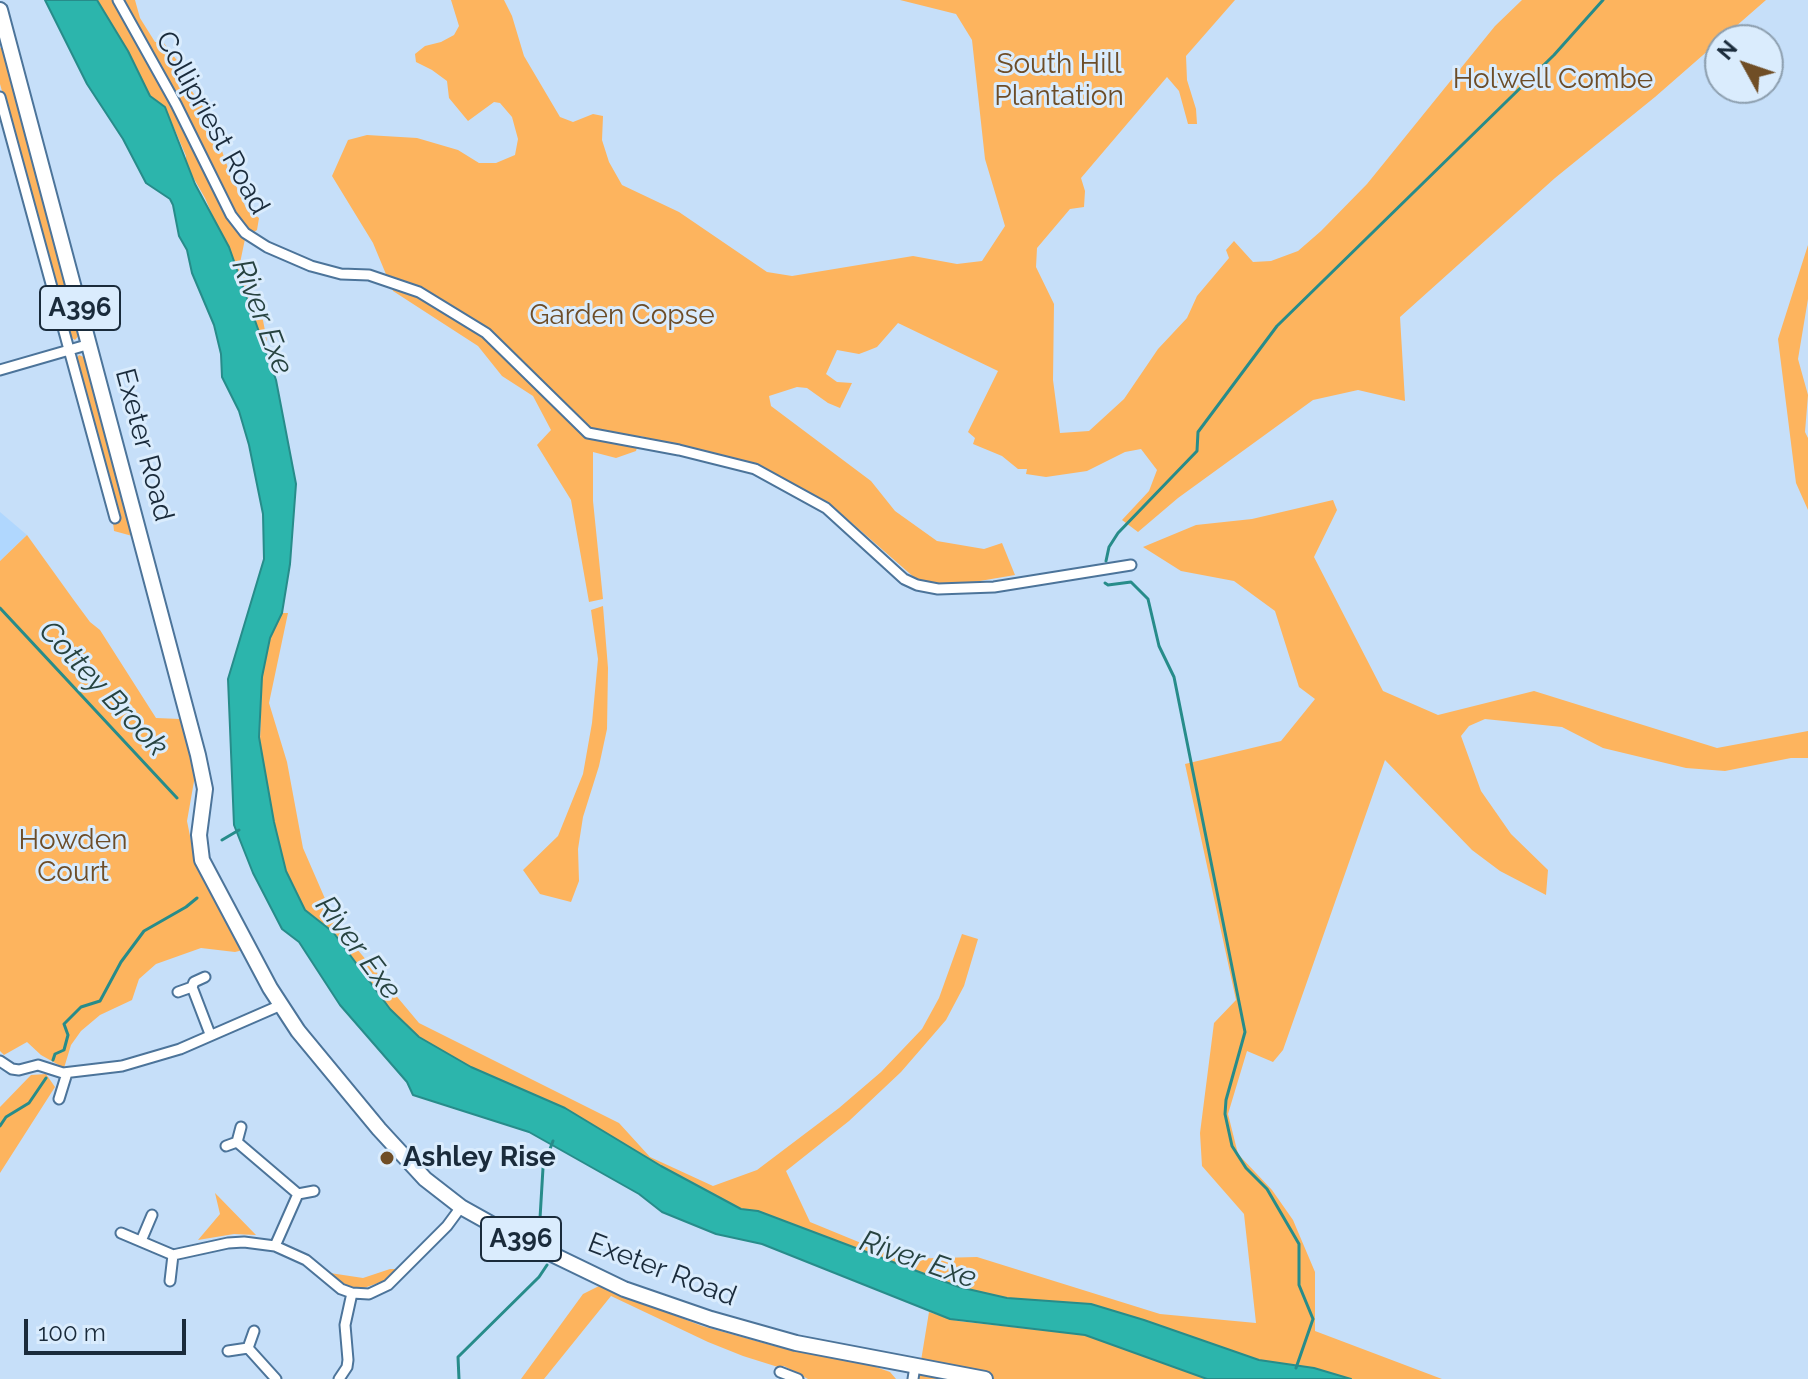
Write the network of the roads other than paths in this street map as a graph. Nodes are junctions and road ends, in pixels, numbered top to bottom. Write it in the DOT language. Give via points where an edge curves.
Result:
graph roads {
  1 [pos="118,0"];
  2 [pos="1,15"];
  3 [pos="0,97"];
  4 [pos="90,344"];
  5 [pos="70,349"];
  6 [pos="0,370"];
  7 [pos="115,518"];
  8 [pos="1131,565"];
  9 [pos="205,977"];
  10 [pos="192,987"];
  11 [pos="178,992"];
  12 [pos="281,1005"];
  13 [pos="210,1034"];
  14 [pos="0,1061"];
  15 [pos="67,1073"];
  16 [pos="59,1099"];
  17 [pos="241,1127"];
  18 [pos="237,1142"];
  19 [pos="226,1146"];
  20 [pos="314,1191"];
  21 [pos="298,1194"];
  22 [pos="461,1207"];
  23 [pos="152,1215"];
  24 [pos="121,1233"];
  25 [pos="141,1241"];
  26 [pos="275,1246"];
  27 [pos="173,1255"];
  28 [pos="170,1281"];
  29 [pos="352,1293"];
  30 [pos="254,1331"];
  31 [pos="248,1348"];
  32 [pos="228,1351"];
  33 [pos="780,1372"];
  34 [pos="914,1372"];
  35 [pos="276,1379"];
  36 [pos="339,1379"];
  37 [pos="798,1379"];
  38 [pos="985,1379"];
  1 -- 8 [label="street, Collipriest Road" via="245,233 311,266 369,275 419,292 486,333 588,433 755,469 826,508 917,585 976,589"];
  2 -- 4 [label="main road, Exeter Road / A396"];
  3 -- 5 [label="street"];
  4 -- 5 [label="street"];
  4 -- 12 [label="main road, Exeter Road / A396" via="198,755 205,789 199,835 202,860"];
  5 -- 6 [label="street"];
  5 -- 7 [label="street"];
  9 -- 10 [label="street"];
  10 -- 11 [label="street"];
  10 -- 13 [label="street"];
  12 -- 13 [label="street"];
  12 -- 22 [label="main road, Exeter Road / A396" via="407,1162"];
  13 -- 15 [label="street" via="136,1063"];
  14 -- 15 [label="street" via="12,1069 38,1065"];
  15 -- 16 [label="street"];
  17 -- 18 [label="street"];
  18 -- 19 [label="street"];
  18 -- 21 [label="street"];
  20 -- 21 [label="street"];
  21 -- 26 [label="street"];
  22 -- 29 [label="street" via="388,1285 369,1294"];
  22 -- 34 [label="main road, Exeter Road / A396" via="589,1273 658,1301"];
  23 -- 25 [label="street"];
  24 -- 25 [label="street"];
  25 -- 27 [label="street"];
  26 -- 27 [label="street" via="228,1243"];
  26 -- 29 [label="street" via="306,1260"];
  27 -- 28 [label="street"];
  29 -- 36 [label="street" via="345,1325 347,1367"];
  30 -- 31 [label="street"];
  31 -- 32 [label="street"];
  31 -- 35 [label="street"];
  33 -- 37 [label="street"];
  34 -- 38 [label="main road, Exeter Road / A396"];
}
